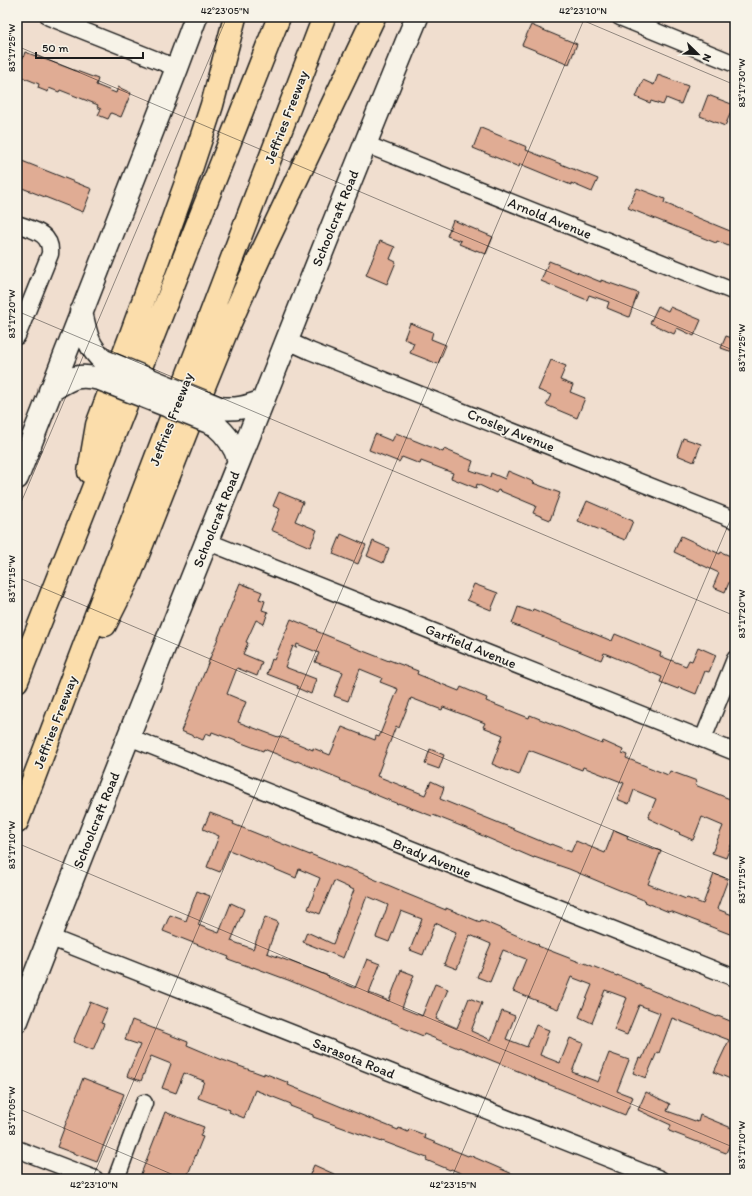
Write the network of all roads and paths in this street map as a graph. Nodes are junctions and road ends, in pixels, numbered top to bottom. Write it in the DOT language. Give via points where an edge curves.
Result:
graph roads {
  1 [pos="49,17"];
  2 [pos="196,17"];
  3 [pos="235,17"];
  4 [pos="279,17"];
  5 [pos="324,17"];
  6 [pos="374,17"];
  7 [pos="417,17"];
  8 [pos="620,17"];
  9 [pos="735,64"];
  10 [pos="177,68"];
  11 [pos="365,144"];
  12 [pos="17,224"];
  13 [pos="735,292"];
  14 [pos="81,312"];
  15 [pos="17,336"];
  16 [pos="286,340"];
  17 [pos="102,370"];
  18 [pos="50,391"];
  19 [pos="263,401"];
  20 [pos="216,416"];
  21 [pos="23,445"];
  22 [pos="239,461"];
  23 [pos="17,478"];
  24 [pos="82,515"];
  25 [pos="735,520"];
  26 [pos="206,541"];
  27 [pos="735,659"];
  28 [pos="17,681"];
  29 [pos="129,737"];
  30 [pos="703,739"];
  31 [pos="48,740"];
  32 [pos="735,752"];
  33 [pos="17,822"];
  34 [pos="49,937"];
  35 [pos="735,978"];
  36 [pos="17,1021"];
  37 [pos="144,1103"];
  38 [pos="17,1149"];
  39 [pos="95,1179"];
  40 [pos="116,1179"];
  41 [pos="660,1179"];
  1 -- 10 [label="street"];
  2 -- 10 [label="main road"];
  3 -- 24 [label="highway" via="212,105 191,169 97,425"];
  4 -- 24 [label="highway"];
  5 -- 31 [label="highway, Jeffries Freeway"];
  6 -- 31 [label="highway" via="229,325 130,575"];
  7 -- 11 [label="main road, Schoolcraft Road"];
  8 -- 9 [label="street"];
  10 -- 14 [label="main road"];
  11 -- 13 [label="street, Arnold Avenue"];
  11 -- 16 [label="main road, Schoolcraft Road"];
  12 -- 15 [label="street" via="41,234 50,247 50,254"];
  14 -- 17 [label="main road" via="85,330"];
  14 -- 18 [label="main road"];
  16 -- 19 [label="main road, Schoolcraft Road"];
  16 -- 25 [label="street, Crosley Avenue"];
  17 -- 18 [label="main road" via="69,380"];
  17 -- 20 [label="main road, bridge"];
  18 -- 21 [label="main road"];
  19 -- 20 [label="main road" via="231,409"];
  19 -- 22 [label="main road, Schoolcraft Road"];
  20 -- 22 [label="main road" via="236,450"];
  21 -- 23 [label="main road"];
  22 -- 26 [label="main road, Schoolcraft Road"];
  24 -- 28 [label="highway"];
  26 -- 29 [label="main road, Schoolcraft Road"];
  26 -- 30 [label="street, Garfield Avenue"];
  27 -- 30 [label="street"];
  29 -- 34 [label="main road, Schoolcraft Road"];
  29 -- 35 [label="street, Brady Avenue"];
  30 -- 32 [label="street, Garfield Avenue"];
  31 -- 33 [label="highway, Jeffries Freeway"];
  34 -- 36 [label="main road, Schoolcraft Road"];
  34 -- 41 [label="street, Sarasota Road"];
  37 -- 40 [label="street"];
  38 -- 39 [label="street"];
}
